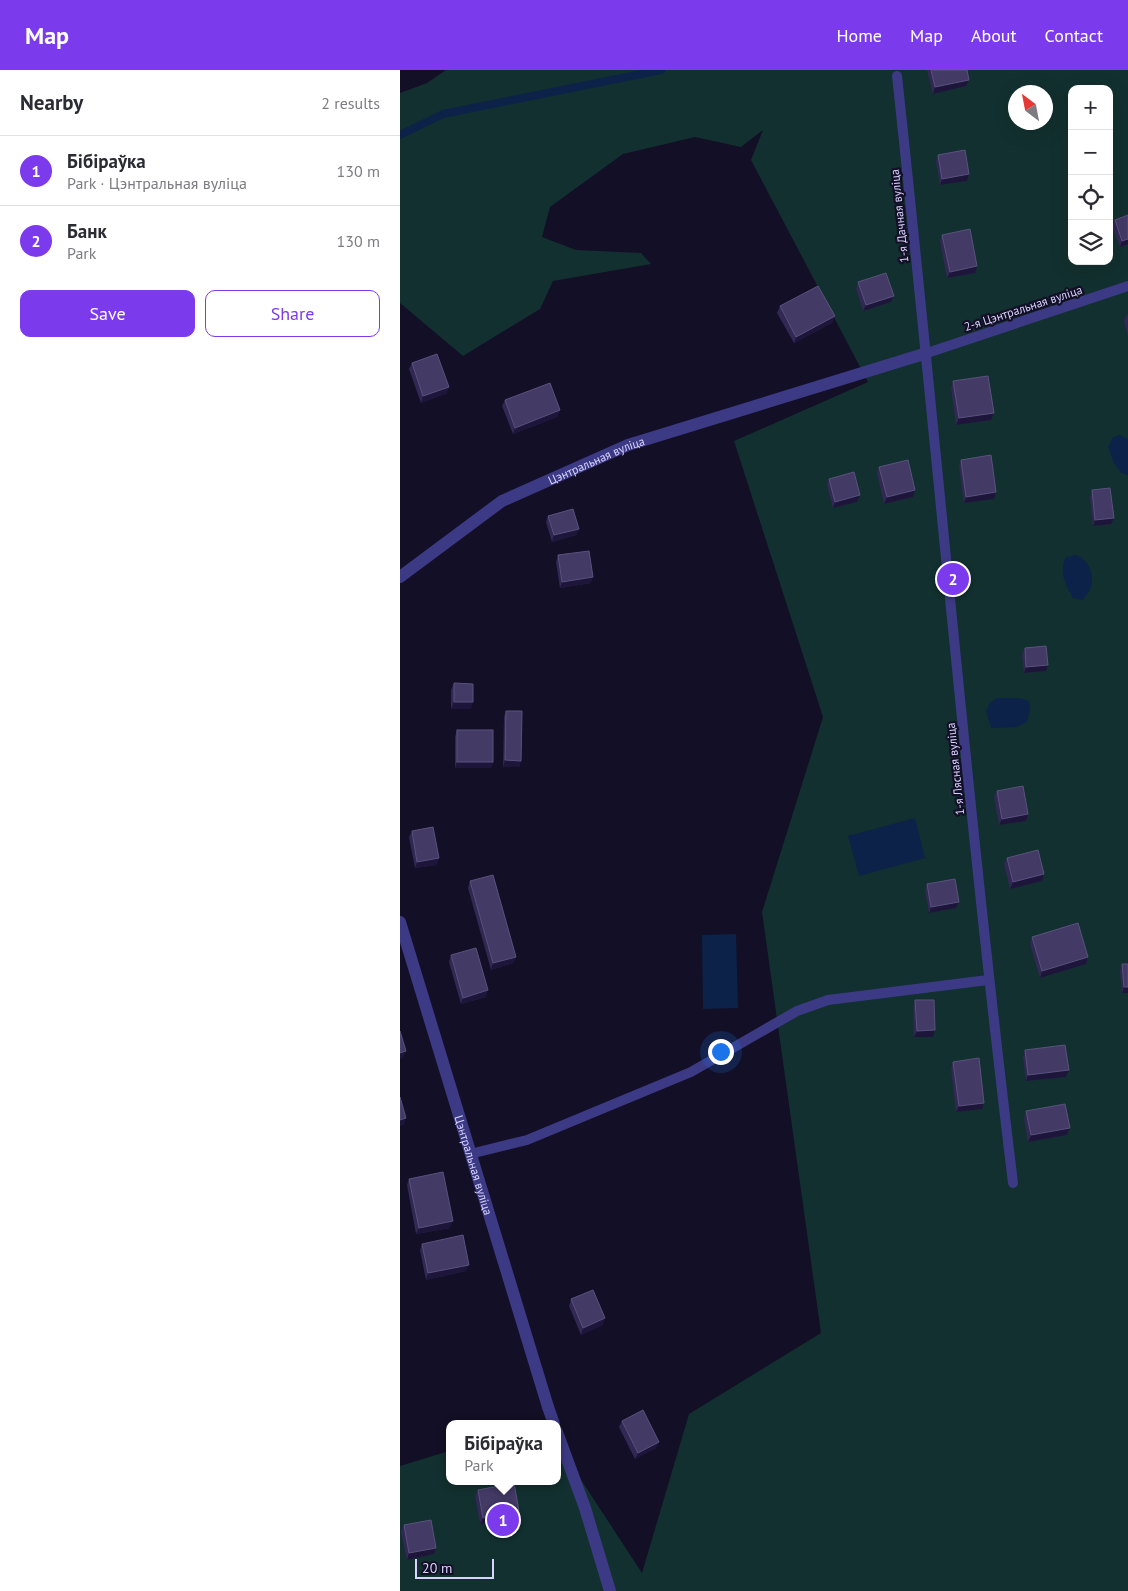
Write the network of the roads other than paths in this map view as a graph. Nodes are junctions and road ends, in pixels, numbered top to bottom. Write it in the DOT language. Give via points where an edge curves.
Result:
graph roads {
  1 [pos="896,76"];
  2 [pos="1128,286"];
  3 [pos="927,353"];
  4 [pos="400,577"];
  5 [pos="400,922"];
  6 [pos="988,980"];
  7 [pos="470,1154"];
  8 [pos="1013,1183"];
  9 [pos="553,1420"];
  10 [pos="561,1443"];
  11 [pos="610,1591"];
  1 -- 3 [label="lane, 1-я Дачная вуліца"];
  2 -- 3 [label="lane, 2-я Цэнтральная вуліца"];
  3 -- 4 [label="street, Цэнтральная вуліца" via="628,445 502,501"];
  3 -- 6 [label="lane, 1-я Лясная вуліца"];
  5 -- 7 [label="street, Цэнтральная вуліца"];
  6 -- 7 [label="lane" via="828,1000 797,1011 691,1072 528,1140"];
  6 -- 8 [label="lane, 1-я Лясная вуліца"];
  7 -- 9 [label="street, Цэнтральная вуліца"];
  10 -- 11 [label="street"];
}
